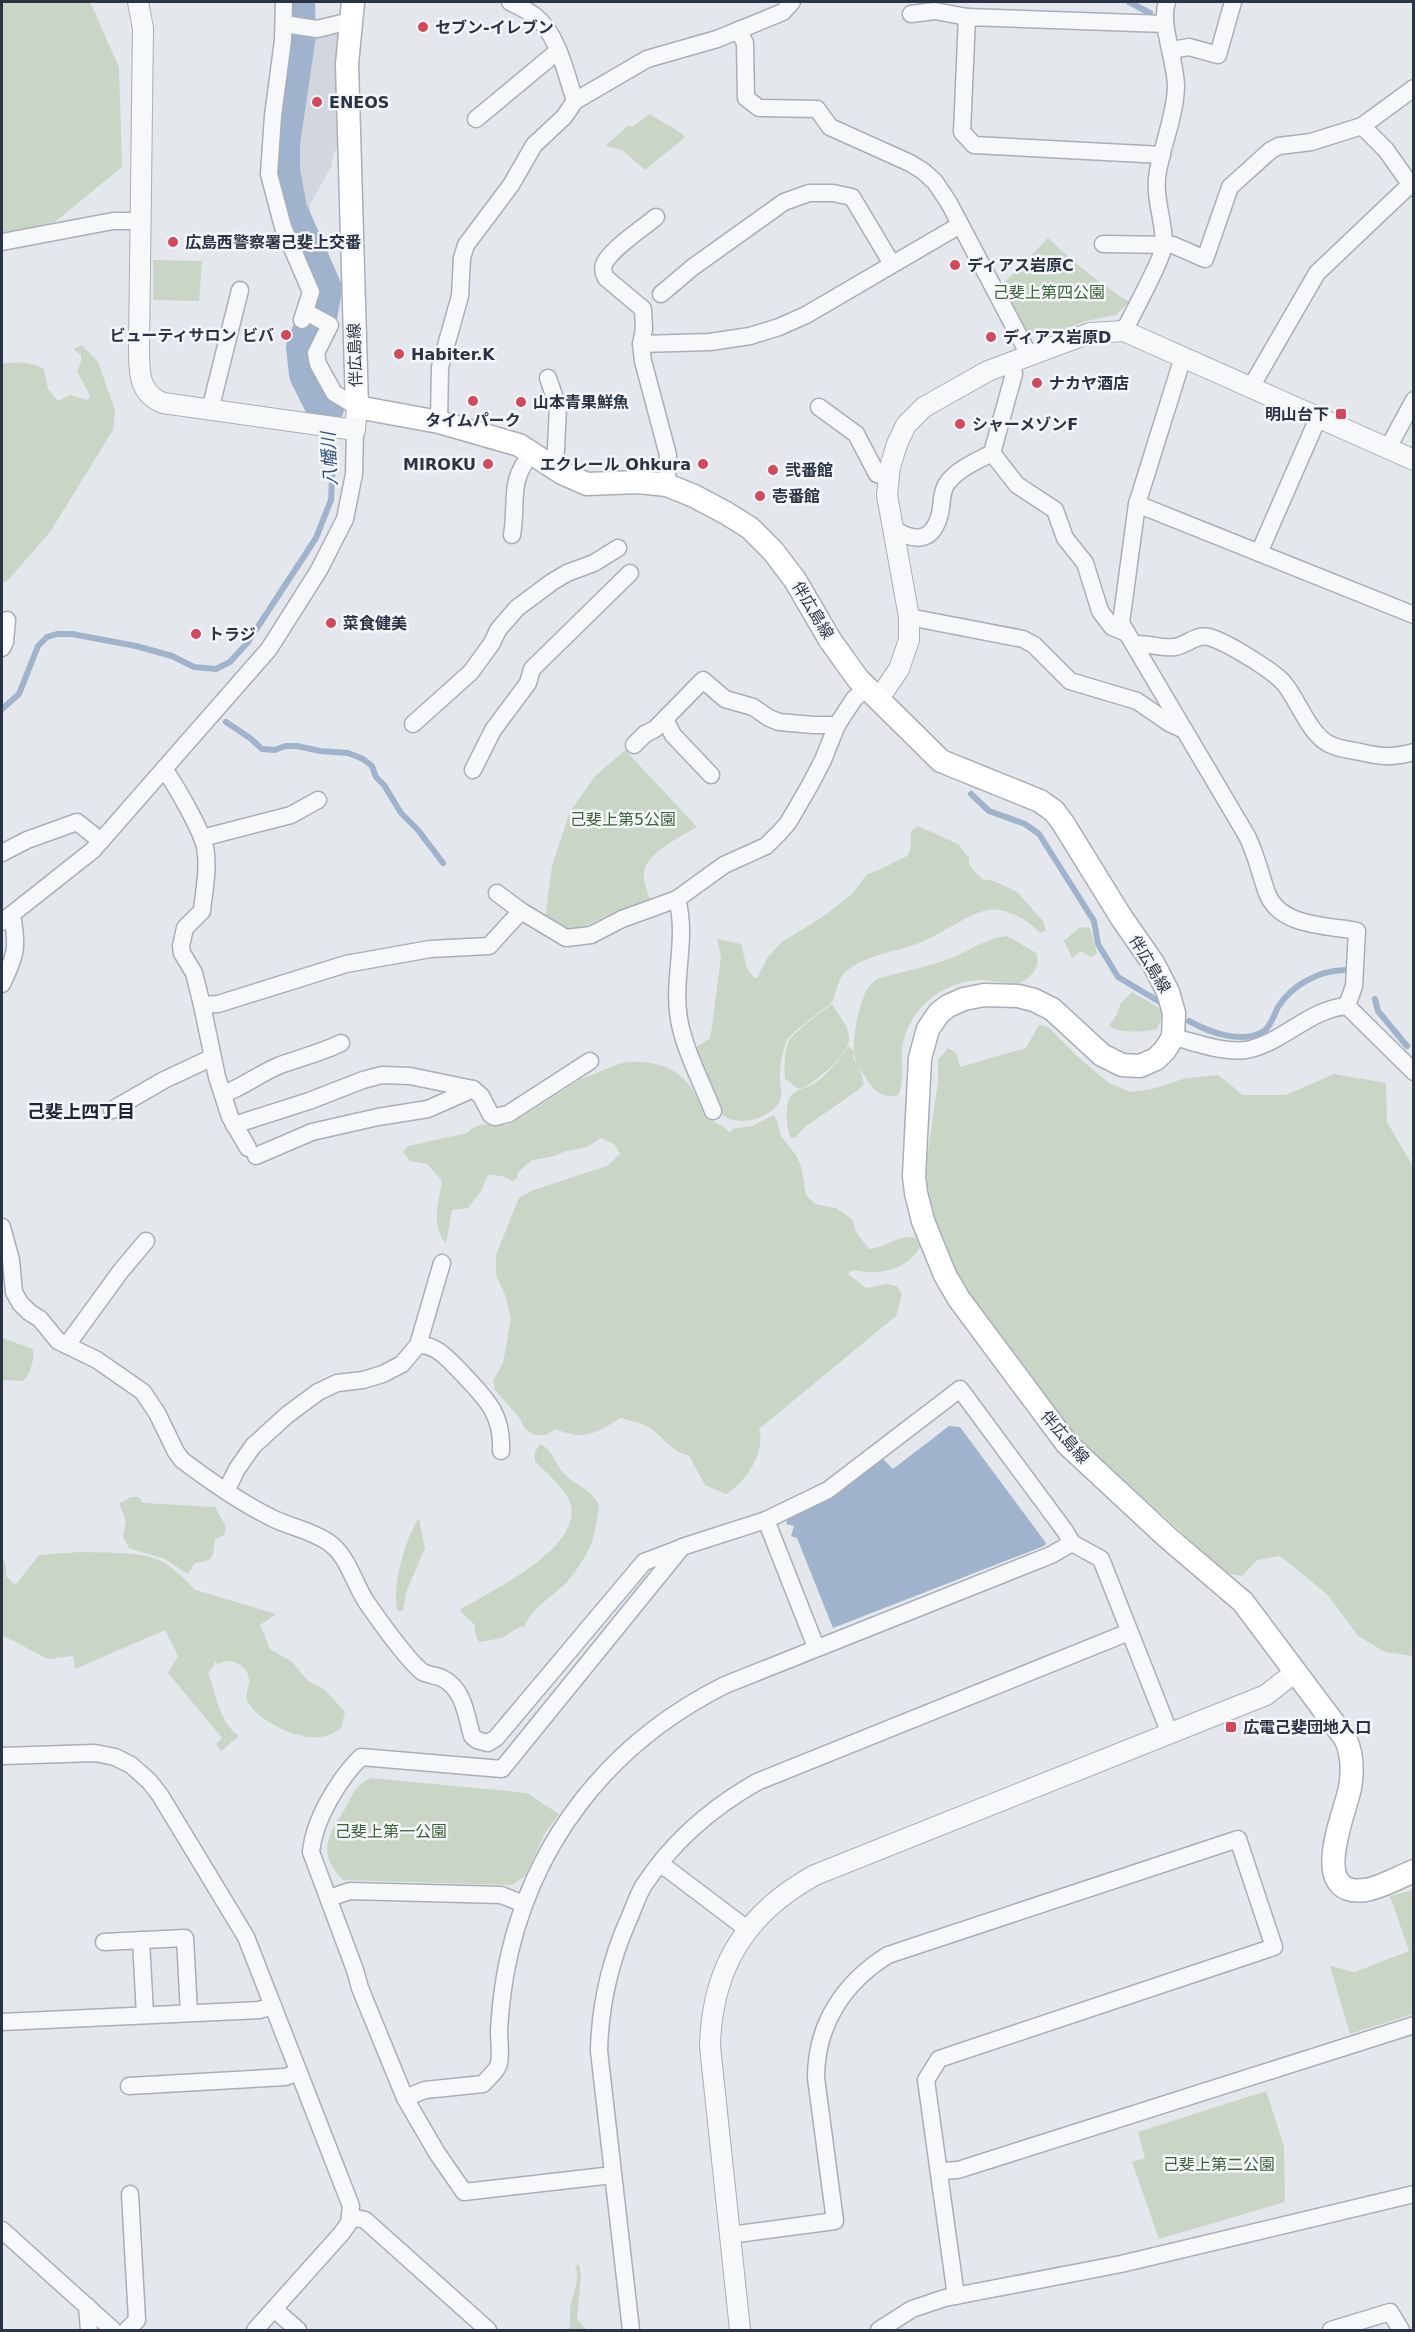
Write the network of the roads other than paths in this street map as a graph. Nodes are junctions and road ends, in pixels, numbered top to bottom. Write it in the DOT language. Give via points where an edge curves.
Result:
graph roads {
  1 [pos="138,2"];
  2 [pos="284,2"];
  3 [pos="510,2"];
  4 [pos="792,2"];
  5 [pos="1167,2"];
  6 [pos="1233,2"];
  7 [pos="351,11"];
  8 [pos="911,14"];
  9 [pos="967,17"];
  10 [pos="1165,24"];
  11 [pos="286,25"];
  12 [pos="738,30"];
  13 [pos="1171,50"];
  14 [pos="558,51"];
  15 [pos="1413,88"];
  16 [pos="575,101"];
  17 [pos="476,119"];
  18 [pos="1362,126"];
  19 [pos="1162,155"];
  20 [pos="1412,182"];
  21 [pos="657,217"];
  22 [pos="140,220"];
  23 [pos="960,225"];
  24 [pos="2,242"];
  25 [pos="1103,244"];
  26 [pos="1165,247"];
  27 [pos="892,264"];
  28 [pos="240,291"];
  29 [pos="661,294"];
  30 [pos="1124,331"];
  31 [pos="642,344"];
  32 [pos="1183,357"];
  33 [pos="1020,358"];
  34 [pos="549,378"];
  35 [pos="1251,387"];
  36 [pos="1413,400"];
  37 [pos="357,407"];
  38 [pos="819,407"];
  39 [pos="210,410"];
  40 [pos="1318,418"];
  41 [pos="439,422"];
  42 [pos="347,429"];
  43 [pos="1388,448"];
  44 [pos="533,452"];
  45 [pos="992,453"];
  46 [pos="1413,460"];
  47 [pos="555,469"];
  48 [pos="888,477"];
  49 [pos="667,485"];
  50 [pos="1137,504"];
  51 [pos="892,528"];
  52 [pos="512,535"];
  53 [pos="618,548"];
  54 [pos="1259,553"];
  55 [pos="630,573"];
  56 [pos="1413,615"];
  57 [pos="909,617"];
  58 [pos="8,620"];
  59 [pos="1131,638"];
  60 [pos="2,648"];
  61 [pos="872,694"];
  62 [pos="665,719"];
  63 [pos="413,724"];
  64 [pos="837,725"];
  65 [pos="1183,729"];
  66 [pos="634,745"];
  67 [pos="1413,752"];
  68 [pos="164,769"];
  69 [pos="473,770"];
  70 [pos="711,775"];
  71 [pos="318,801"];
  72 [pos="202,838"];
  73 [pos="101,841"];
  74 [pos="2,853"];
  75 [pos="497,893"];
  76 [pos="677,899"];
  77 [pos="521,911"];
  78 [pos="7,919"];
  79 [pos="2,984"];
  80 [pos="202,1005"];
  81 [pos="1347,1005"];
  82 [pos="1173,1037"];
  83 [pos="341,1043"];
  84 [pos="211,1058"];
  85 [pos="590,1061"];
  86 [pos="1413,1072"];
  87 [pos="473,1089"];
  88 [pos="223,1094"];
  89 [pos="112,1110"];
  90 [pos="713,1111"];
  91 [pos="234,1125"];
  92 [pos="2,1227"];
  93 [pos="146,1241"];
  94 [pos="442,1263"];
  95 [pos="418,1345"];
  96 [pos="67,1346"];
  97 [pos="501,1451"];
  98 [pos="226,1491"];
  99 [pos="766,1520"];
  100 [pos="1071,1543"];
  101 [pos="682,1547"];
  102 [pos="1129,1632"];
  103 [pos="816,1647"];
  104 [pos="1294,1673"];
  105 [pos="1170,1734"];
  106 [pos="2,1756"];
  107 [pos="659,1865"];
  108 [pos="1413,1871"];
  109 [pos="329,1898"];
  110 [pos="524,1904"];
  111 [pos="747,1929"];
  112 [pos="141,1940"];
  113 [pos="104,1942"];
  114 [pos="273,2006"];
  115 [pos="189,2013"];
  116 [pos="145,2015"];
  117 [pos="2,2022"];
  118 [pos="1413,2025"];
  119 [pos="299,2072"];
  120 [pos="129,2085"];
  121 [pos="405,2097"];
  122 [pos="939,2171"];
  123 [pos="613,2175"];
  124 [pos="130,2194"];
  125 [pos="1413,2194"];
  126 [pos="351,2217"];
  127 [pos="2,2230"];
  128 [pos="730,2235"];
  129 [pos="956,2296"];
  130 [pos="87,2307"];
  131 [pos="274,2309"];
  132 [pos="89,2331"];
  133 [pos="113,2331"];
  134 [pos="127,2331"];
  135 [pos="255,2331"];
  136 [pos="298,2331"];
  137 [pos="488,2331"];
  138 [pos="631,2331"];
  139 [pos="740,2331"];
  140 [pos="879,2331"];
  141 [pos="1331,2331"];
  142 [pos="1401,2331"];
  1 -- 22 [label="street" via="144,28"];
  2 -- 11 [label="street"];
  3 -- 14 [label="street" via="535,16"];
  4 -- 12 [label="street" via="783,12"];
  5 -- 10 [label="street"];
  6 -- 13 [label="street" via="1218,55 1189,47"];
  7 -- 11 [label="street" via="324,28"];
  7 -- 37 [label="main road, 伴広島線" via="347,63"];
  8 -- 9 [label="street" via="935,11"];
  9 -- 10 [label="street"];
  9 -- 19 [label="street" via="962,132 975,146"];
  10 -- 13 [label="street"];
  11 -- 37 [label="street" via="269,174 283,227 311,292 306,315 330,325 316,353 318,364 334,393"];
  12 -- 16 [label="street" via="647,59"];
  12 -- 23 [label="street" via="745,43 746,98 751,104 759,108 817,109 830,128 910,163 935,182"];
  13 -- 19 [label="street" via="1175,107"];
  14 -- 16 [label="street"];
  14 -- 17 [label="street"];
  15 -- 18 [label="street"];
  16 -- 41 [label="street" via="534,145 511,185 466,245 460,296 440,368"];
  18 -- 20 [label="street"];
  18 -- 26 [label="street" via="1271,150 1230,188 1205,259 1173,245"];
  19 -- 26 [label="street" via="1157,191"];
  20 -- 35 [label="street" via="1317,273"];
  21 -- 31 [label="street" via="615,252 603,272 643,309"];
  22 -- 24 [label="street" via="113,221"];
  22 -- 39 [label="street" via="141,381 151,397 163,403"];
  23 -- 27 [label="street"];
  23 -- 33 [label="street"];
  25 -- 26 [label="street"];
  26 -- 30 [label="street"];
  27 -- 29 [label="street" via="852,196 809,193 784,202"];
  27 -- 31 [label="street" via="806,315 750,336 710,342"];
  28 -- 39 [label="street"];
  30 -- 32 [label="street"];
  30 -- 33 [label="street" via="1090,333"];
  31 -- 49 [label="street" via="668,455"];
  32 -- 35 [label="street"];
  32 -- 50 [label="street"];
  33 -- 45 [label="street"];
  33 -- 48 [label="street" via="972,379 924,407 906,425"];
  34 -- 47 [label="street" via="558,407"];
  35 -- 40 [label="street"];
  36 -- 43 [label="street"];
  37 -- 41 [label="main road, 伴広島線"];
  37 -- 42 [label="street"];
  38 -- 48 [label="street" via="856,434 877,474"];
  39 -- 42 [label="street"];
  40 -- 43 [label="street"];
  40 -- 54 [label="street"];
  41 -- 44 [label="main road, 伴広島線"];
  42 -- 68 [label="street" via="354,474 345,519 320,570 268,649"];
  43 -- 46 [label="street"];
  44 -- 47 [label="main road, 伴広島線"];
  44 -- 52 [label="street" via="521,467 516,484"];
  45 -- 51 [label="street" via="948,482 939,517 930,533 921,539 912,538"];
  45 -- 59 [label="street" via="1017,485 1055,510 1065,538 1085,563 1103,617"];
  47 -- 49 [label="main road, 伴広島線" via="587,484"];
  48 -- 51 [label="street"];
  49 -- 61 [label="main road, 伴広島線" via="726,513 750,528 773,551 842,657"];
  50 -- 54 [label="street"];
  50 -- 59 [label="street" via="1122,622"];
  51 -- 57 [label="street"];
  53 -- 63 [label="street" via="552,582 517,608 471,672"];
  54 -- 56 [label="street"];
  55 -- 69 [label="street" via="532,669 528,683 493,730"];
  57 -- 61 [label="street" via="905,656 895,676"];
  57 -- 65 [label="street" via="1023,639 1070,681 1137,701"];
  58 -- 60 [label="street"];
  59 -- 65 [label="street"];
  59 -- 67 [label="street" via="1168,648 1208,637 1273,673 1326,743 1389,758"];
  61 -- 64 [label="street" via="854,699"];
  61 -- 82 [label="main road, 伴広島線" via="941,761 1022,793 1054,811 1153,963 1174,1013"];
  62 -- 64 [label="street" via="703,680 725,699 753,707 779,722"];
  62 -- 66 [label="street"];
  62 -- 70 [label="street" via="673,735"];
  64 -- 76 [label="street" via="810,785 779,833 766,846 724,865"];
  65 -- 81 [label="street" via="1255,852 1274,906 1297,920 1357,931 1354,986"];
  68 -- 72 [label="street"];
  68 -- 73 [label="street"];
  71 -- 72 [label="street" via="291,815"];
  72 -- 80 [label="street" via="206,859 202,911 186,928 181,946 194,973"];
  73 -- 74 [label="street" via="77,822"];
  73 -- 78 [label="street"];
  75 -- 77 [label="street"];
  76 -- 77 [label="street" via="580,938 566,938"];
  76 -- 90 [label="street" via="682,918 679,1018"];
  77 -- 80 [label="street" via="489,946 430,949 346,963 218,1004"];
  78 -- 79 [label="street" via="16,940 15,954"];
  80 -- 84 [label="street"];
  81 -- 82 [label="street" via="1333,1007 1275,1039 1245,1050 1230,1051"];
  81 -- 86 [label="street"];
  82 -- 104 [label="main road, 伴広島線" via="1156,1059 1140,1066 1122,1065 1102,1055 1052,1009 1034,1000 984,995 948,1006 933,1020 922,1046 916,1192 935,1252 959,1299 1067,1444 1238,1597"];
  83 -- 88 [label="street" via="279,1066"];
  84 -- 88 [label="street"];
  84 -- 89 [label="street"];
  85 -- 87 [label="street" via="508,1114 490,1114 482,1096"];
  87 -- 91 [label="street" via="410,1076 382,1076"];
  87 -- 91 [label="street" via="428,1109 312,1132 252,1152"];
  88 -- 91 [label="street"];
  92 -- 96 [label="street" via="14,1292 20,1303"];
  93 -- 96 [label="street"];
  94 -- 95 [label="street"];
  95 -- 97 [label="street" via="450,1359 484,1395 499,1427"];
  95 -- 98 [label="street" via="402,1364 363,1380 328,1386 287,1415 249,1451"];
  96 -- 98 [label="street" via="97,1360 143,1392 182,1460"];
  98 -- 101 [label="street" via="340,1552 368,1604 410,1659 423,1673 454,1686 462,1697 472,1736 488,1743 644,1562"];
  99 -- 100 [label="street" via="828,1490 960,1389"];
  99 -- 101 [label="street"];
  99 -- 103 [label="street"];
  100 -- 102 [label="street" via="1101,1559"];
  100 -- 103 [label="street" via="1051,1556"];
  101 -- 109 [label="street" via="502,1769 361,1757 345,1773 313,1835 311,1852"];
  102 -- 105 [label="street"];
  102 -- 107 [label="street" via="757,1782 708,1813"];
  103 -- 110 [label="street" via="698,1698 621,1756 555,1838"];
  104 -- 105 [label="street" via="1266,1695"];
  104 -- 108 [label="main road, 伴広島線" via="1339,1728 1351,1751 1350,1786 1333,1854 1338,1880 1363,1890"];
  105 -- 111 [label="street" via="815,1875 775,1901"];
  106 -- 114 [label="street" via="95,1753 115,1757 138,1769 160,1795 246,1937"];
  107 -- 111 [label="street"];
  107 -- 123 [label="street" via="643,1887 615,1951 603,2000 599,2051"];
  109 -- 110 [label="street" via="350,1891 501,1895"];
  109 -- 121 [label="street" via="360,1988"];
  110 -- 121 [label="street" via="511,1944 503,1989 499,2065 483,2084 425,2090"];
  111 -- 128 [label="street" via="722,1975 710,2031"];
  112 -- 113 [label="street"];
  112 -- 115 [label="street" via="185,1938"];
  112 -- 116 [label="street"];
  114 -- 115 [label="street"];
  114 -- 119 [label="street"];
  115 -- 116 [label="street"];
  116 -- 117 [label="street"];
  118 -- 122 [label="street" via="958,2170"];
  119 -- 120 [label="street" via="285,2077"];
  119 -- 126 [label="street" via="351,2206"];
  121 -- 123 [label="street" via="464,2192"];
  122 -- 128 [label="street" via="926,2080 939,2059 1274,1947 1238,1839 888,1955 869,1968 838,2000 818,2047 816,2078 835,2221"];
  122 -- 129 [label="street"];
  123 -- 138 [label="street"];
  124 -- 134 [label="street" via="137,2320"];
  125 -- 129 [label="street" via="1121,2264"];
  126 -- 131 [label="street" via="341,2234"];
  126 -- 137 [label="street" via="364,2220"];
  127 -- 130 [label="street"];
  128 -- 139 [label="street"];
  129 -- 140 [label="street" via="923,2305"];
  130 -- 132 [label="street"];
  130 -- 133 [label="street"];
  131 -- 135 [label="street"];
  131 -- 136 [label="street"];
  141 -- 142 [label="street" via="1390,2312"];
}
